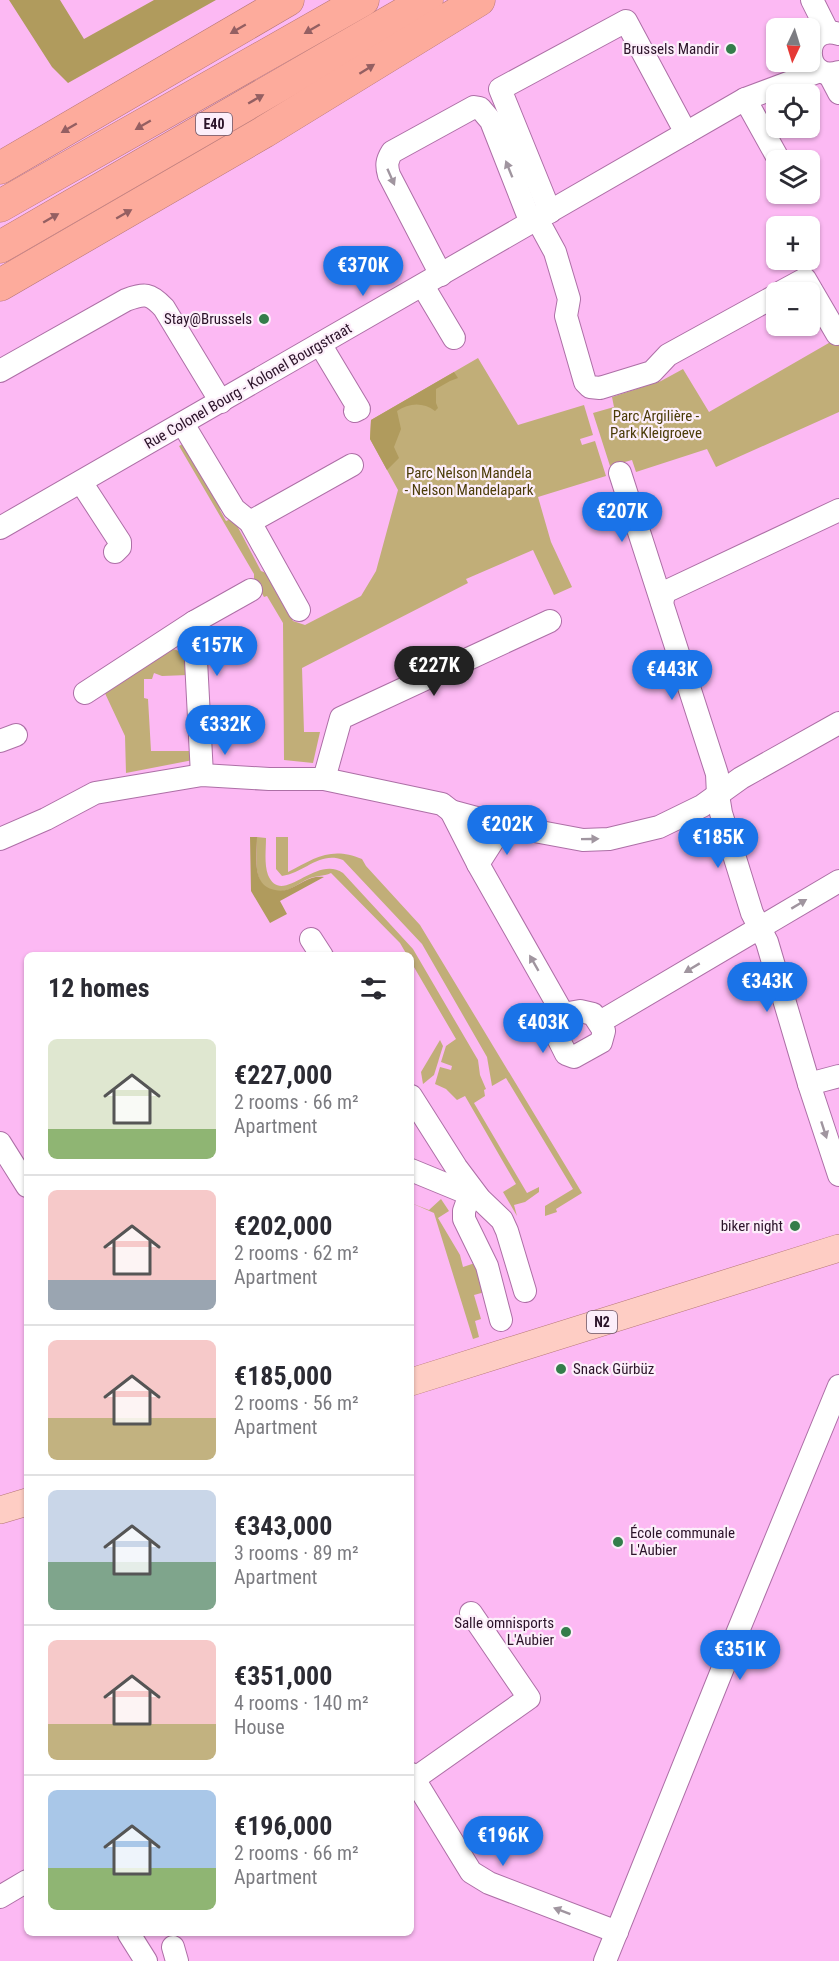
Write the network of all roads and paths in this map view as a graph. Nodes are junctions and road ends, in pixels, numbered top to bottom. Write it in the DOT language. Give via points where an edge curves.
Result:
graph roads {
  1 [pos="288,0"];
  2 [pos="363,0"];
  3 [pos="427,0"];
  4 [pos="479,0"];
  5 [pos="796,0"];
  6 [pos="812,0"];
  7 [pos="806,18"];
  8 [pos="814,18"];
  9 [pos="820,68"];
  10 [pos="779,72"];
  11 [pos="832,78"];
  12 [pos="745,99"];
  13 [pos="686,133"];
  14 [pos="773,150"];
  15 [pos="0,168"];
  16 [pos="0,206"];
  17 [pos="539,218"];
  18 [pos="0,247"];
  19 [pos="432,280"];
  20 [pos="0,285"];
  21 [pos="766,301"];
  22 [pos="820,305"];
  23 [pos="837,334"];
  24 [pos="454,338"];
  25 [pos="320,344"];
  26 [pos="0,370"];
  27 [pos="221,402"];
  28 [pos="355,411"];
  29 [pos="189,421"];
  30 [pos="220,464"];
  31 [pos="352,465"];
  32 [pos="620,473"];
  33 [pos="81,482"];
  34 [pos="839,510"];
  35 [pos="250,522"];
  36 [pos="839,526"];
  37 [pos="0,528"];
  38 [pos="115,552"];
  39 [pos="251,590"];
  40 [pos="662,602"];
  41 [pos="299,610"];
  42 [pos="550,621"];
  43 [pos="194,622"];
  44 [pos="85,693"];
  45 [pos="839,723"];
  46 [pos="202,775"];
  47 [pos="324,779"];
  48 [pos="717,795"];
  49 [pos="451,811"];
  50 [pos="503,825"];
  51 [pos="0,839"];
  52 [pos="478,864"];
  53 [pos="839,881"];
  54 [pos="760,928"];
  55 [pos="563,1014"];
  56 [pos="600,1022"];
  57 [pos="839,1076"];
  58 [pos="809,1084"];
  59 [pos="414,1101"];
  60 [pos="0,1143"];
  61 [pos="414,1171"];
  62 [pos="839,1175"];
  63 [pos="24,1181"];
  64 [pos="475,1196"];
  65 [pos="839,1248"];
  66 [pos="525,1291"];
  67 [pos="501,1320"];
  68 [pos="414,1382"];
  69 [pos="839,1386"];
  70 [pos="24,1503"];
  71 [pos="0,1510"];
  72 [pos="471,1613"];
  73 [pos="414,1775"];
  74 [pos="414,1778"];
  75 [pos="24,1883"];
  76 [pos="0,1898"];
  77 [pos="617,1932"];
  78 [pos="130,1936"];
  79 [pos="146,1961"];
  80 [pos="605,1961"];
  1 -- 15 [label="highway, one-way"];
  2 -- 16 [label="highway, E40, one-way"];
  18 -- 3 [label="highway, E40, one-way"];
  20 -- 4 [label="highway, E40, one-way" via="264,132"];
  5 -- 7 [label="street, Rue Colonel Bourg - Kolonel Bourgstraat"];
  6 -- 8 [label="street, Rue Colonel Bourg - Kolonel Bourgstraat"];
  9 -- 11 [label="street, Rue Colonel Bourg - Kolonel Bourgstraat"];
  10 -- 12 [label="street, Rue Colonel Bourg - Kolonel Bourgstraat" via="759,83"];
  11 -- 12 [label="street, Rue Colonel Bourg - Kolonel Bourgstraat"];
  12 -- 13 [label="street, Rue Colonel Bourg - Kolonel Bourgstraat"];
  12 -- 14 [label="street"];
  13 -- 17 [label="street, Rue Colonel Bourg - Kolonel Bourgstraat"];
  13 -- 17 [label="street" via="626,21 500,89"];
  17 -- 19 [label="street, Rue Colonel Bourg - Kolonel Bourgstraat"];
  17 -- 19 [label="street, one-way" via="480,108 474,107 392,152 386,167"];
  17 -- 21 [label="street" via="555,252 569,299 566,316 585,382 590,387 600,388 652,372 668,355"];
  19 -- 24 [label="street"];
  19 -- 25 [label="street, Rue Colonel Bourg - Kolonel Bourgstraat"];
  22 -- 23 [label="street"];
  25 -- 27 [label="street, Rue Colonel Bourg - Kolonel Bourgstraat"];
  25 -- 28 [label="street" via="359,409"];
  26 -- 27 [label="street" via="142,294 154,298 164,309"];
  27 -- 29 [label="street, Rue Colonel Bourg - Kolonel Bourgstraat"];
  29 -- 30 [label="street"];
  29 -- 33 [label="street, Rue Colonel Bourg - Kolonel Bourgstraat"];
  29 -- 35 [label="street" via="234,509"];
  31 -- 35 [label="street"];
  32 -- 40 [label="street"];
  33 -- 37 [label="street, Rue Colonel Bourg - Kolonel Bourgstraat"];
  33 -- 38 [label="street" via="120,542"];
  34 -- 40 [label="street" via="665,592"];
  35 -- 41 [label="street"];
  36 -- 40 [label="street" via="671,605"];
  39 -- 43 [label="street"];
  40 -- 48 [label="street" via="717,774"];
  42 -- 47 [label="street" via="341,718"];
  43 -- 44 [label="street"];
  43 -- 46 [label="street"];
  45 -- 48 [label="street"];
  46 -- 47 [label="street"];
  46 -- 51 [label="street" via="95,793"];
  47 -- 49 [label="street" via="442,804"];
  50 -- 48 [label="street, one-way" via="583,840 609,839 658,827"];
  48 -- 54 [label="street"];
  49 -- 50 [label="street"];
  49 -- 52 [label="street"];
  50 -- 52 [label="street"];
  55 -- 52 [label="street, one-way"];
  54 -- 53 [label="street, one-way"];
  54 -- 56 [label="street, one-way"];
  54 -- 58 [label="street"];
  55 -- 56 [label="street" via="580,1011 593,1014"];
  55 -- 56 [label="street" via="554,1030 566,1054 574,1058 601,1042 604,1031"];
  57 -- 58 [label="street"];
  58 -- 62 [label="street, one-way"];
  59 -- 64 [label="street"];
  60 -- 63 [label="street"];
  61 -- 64 [label="street"];
  64 -- 66 [label="street" via="502,1220"];
  64 -- 67 [label="street" via="464,1211 464,1219 487,1266"];
  65 -- 68 [label="main road, N2"];
  69 -- 77 [label="street"];
  70 -- 71 [label="main road"];
  72 -- 73 [label="street" via="530,1698"];
  77 -- 74 [label="street, one-way" via="489,1883 471,1872"];
  75 -- 76 [label="street"];
  77 -- 80 [label="street"];
  78 -- 79 [label="street"];
}
